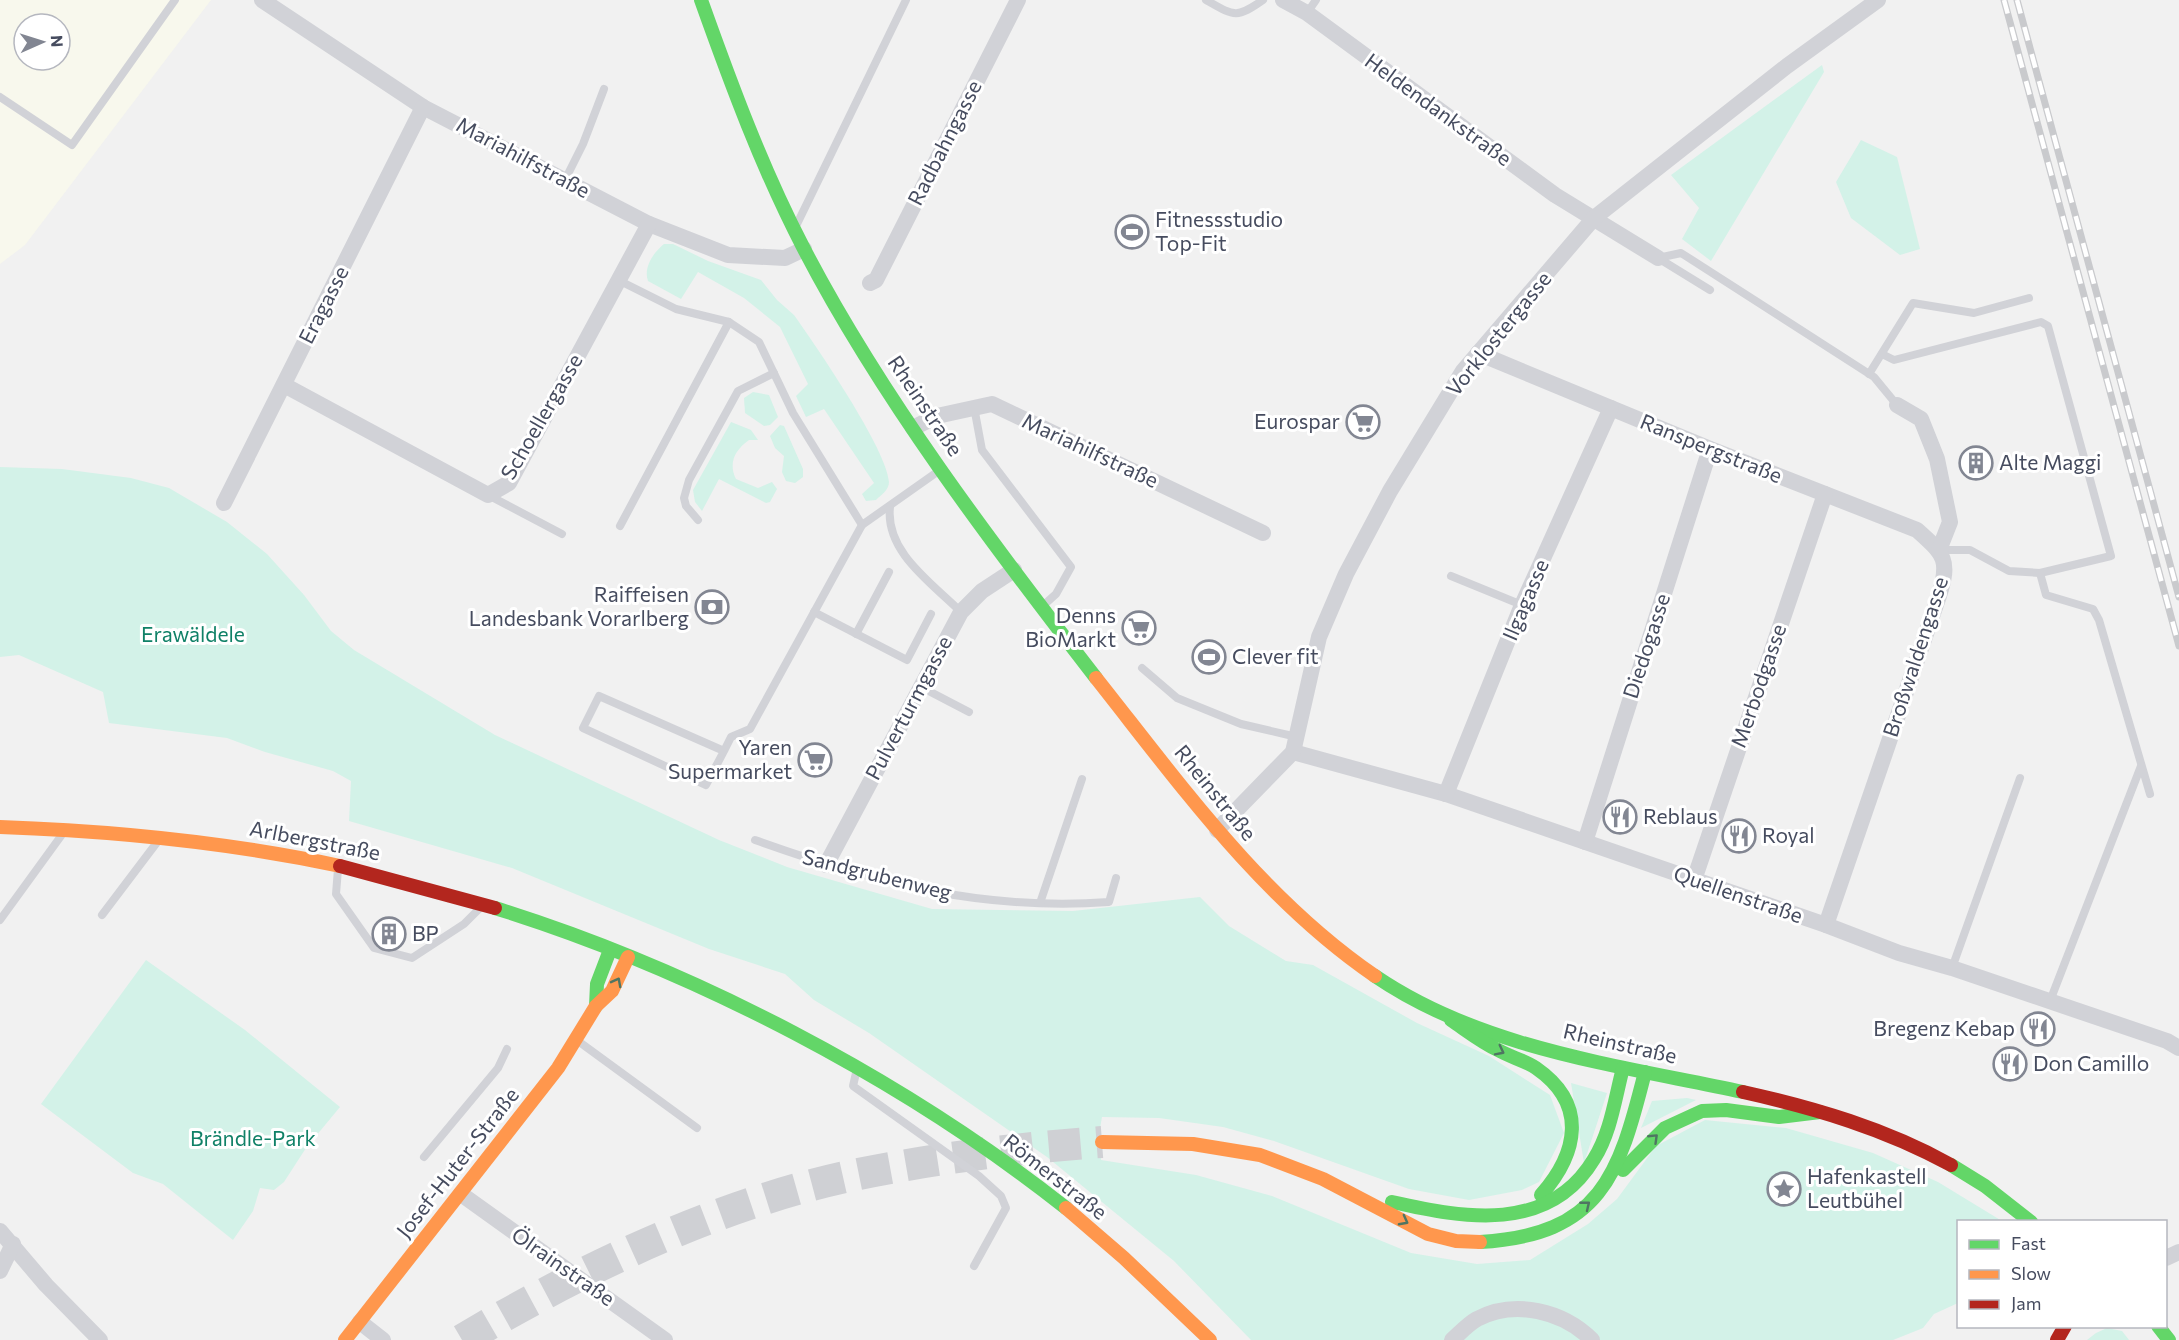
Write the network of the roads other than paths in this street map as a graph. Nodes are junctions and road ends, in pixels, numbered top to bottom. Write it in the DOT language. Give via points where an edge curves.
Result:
graph roads {
  1 [pos="175,0"];
  2 [pos="262,0"];
  3 [pos="701,0"];
  4 [pos="906,0"];
  5 [pos="1018,0"];
  6 [pos="1206,0"];
  7 [pos="1263,0"];
  8 [pos="1283,0"];
  9 [pos="1878,0"];
  10 [pos="1312,6"];
  11 [pos="604,89"];
  12 [pos="0,97"];
  13 [pos="423,107"];
  14 [pos="565,180"];
  15 [pos="1594,218"];
  16 [pos="649,224"];
  17 [pos="794,230"];
  18 [pos="804,249"];
  19 [pos="1658,258"];
  20 [pos="618,280"];
  21 [pos="870,283"];
  22 [pos="1710,290"];
  23 [pos="2029,298"];
  24 [pos="729,322"];
  25 [pos="1478,353"];
  26 [pos="1882,354"];
  27 [pos="774,373"];
  28 [pos="1869,374"];
  29 [pos="284,385"];
  30 [pos="1897,405"];
  31 [pos="974,406"];
  32 [pos="1611,408"];
  33 [pos="913,428"];
  34 [pos="1710,449"];
  35 [pos="942,468"];
  36 [pos="1825,494"];
  37 [pos="488,495"];
  38 [pos="224,503"];
  39 [pos="890,507"];
  40 [pos="698,520"];
  41 [pos="862,525"];
  42 [pos="620,526"];
  43 [pos="1263,533"];
  44 [pos="562,534"];
  45 [pos="1939,550"];
  46 [pos="1014,570"];
  47 [pos="889,573"];
  48 [pos="2040,573"];
  49 [pos="1451,576"];
  50 [pos="1522,605"];
  51 [pos="1042,607"];
  52 [pos="814,612"];
  53 [pos="961,612"];
  54 [pos="931,614"];
  55 [pos="856,634"];
  56 [pos="1142,668"];
  57 [pos="921,687"];
  58 [pos="969,712"];
  59 [pos="1295,744"];
  60 [pos="724,751"];
  61 [pos="2142,765"];
  62 [pos="2020,778"];
  63 [pos="1082,779"];
  64 [pos="1446,794"];
  65 [pos="2150,794"];
  66 [pos="0,827"];
  67 [pos="66,829"];
  68 [pos="1217,830"];
  69 [pos="160,837"];
  70 [pos="755,840"];
  71 [pos="1585,842"];
  72 [pos="338,866"];
  73 [pos="826,866"];
  74 [pos="1116,878"];
  75 [pos="1694,880"];
  76 [pos="1040,903"];
  77 [pos="485,904"];
  78 [pos="102,915"];
  79 [pos="0,920"];
  80 [pos="1826,925"];
  81 [pos="610,950"];
  82 [pos="628,957"];
  83 [pos="1952,968"];
  84 [pos="2050,1001"];
  85 [pos="597,1006"];
  86 [pos="1451,1020"];
  87 [pos="576,1040"];
  88 [pos="2179,1048"];
  89 [pos="507,1049"];
  90 [pos="1623,1068"];
  91 [pos="856,1069"];
  92 [pos="1645,1072"];
  93 [pos="1820,1112"];
  94 [pos="697,1128"];
  95 [pos="1102,1142"];
  96 [pos="424,1156"];
  97 [pos="1612,1177"];
  98 [pos="1353,1193"];
  99 [pos="461,1194"];
  100 [pos="1532,1208"];
  101 [pos="2030,1220"];
  102 [pos="0,1231"];
  103 [pos="13,1244"];
  104 [pos="974,1266"];
  105 [pos="0,1271"];
  106 [pos="360,1322"];
  107 [pos="2160,1328"];
  108 [pos="100,1340"];
  109 [pos="345,1340"];
  110 [pos="383,1340"];
  111 [pos="665,1340"];
  112 [pos="1210,1340"];
  113 [pos="1452,1340"];
  114 [pos="1592,1340"];
  115 [pos="2169,1340"];
  1 -- 12 [label="lane" via="72,145"];
  2 -- 13 [label="street, Mariahilfstraße"];
  3 -- 17 [label="main road, Rheinstraße" via="755,147"];
  4 -- 17 [label="lane"];
  5 -- 21 [label="street, Radbahngasse" via="876,280"];
  6 -- 7 [label="lane" via="1232,15 1244,14"];
  8 -- 10 [label="street, Heldendankstraße"];
  9 -- 15 [label="street, Vorklostergasse" via="1787,66"];
  10 -- 15 [label="street, Heldendankstraße" via="1555,195"];
  11 -- 14 [label="lane"];
  13 -- 14 [label="street, Mariahilfstraße"];
  13 -- 29 [label="street, Eragasse"];
  14 -- 16 [label="street, Mariahilfstraße"];
  15 -- 19 [label="street"];
  15 -- 25 [label="street, Vorklostergasse"];
  16 -- 18 [label="street, Mariahilfstraße" via="728,255 785,258"];
  16 -- 20 [label="street, Schoellergasse"];
  17 -- 18 [label="main road, Rheinstraße"];
  18 -- 33 [label="main road, Rheinstraße"];
  19 -- 22 [label="lane"];
  19 -- 28 [label="lane, Broßwaldengasse" via="1681,253"];
  20 -- 24 [label="lane" via="676,309"];
  20 -- 37 [label="street, Schoellergasse" via="509,483"];
  23 -- 26 [label="lane" via="1974,313 1913,303"];
  24 -- 27 [label="lane" via="759,342"];
  24 -- 42 [label="lane"];
  25 -- 32 [label="street, Ranspergstraße"];
  25 -- 59 [label="street, Vorklostergasse" via="1390,491 1346,574 1319,637"];
  26 -- 28 [label="lane"];
  26 -- 48 [label="lane" via="1894,360 2041,322 2048,326 2110,556"];
  27 -- 40 [label="lane" via="738,391 689,480 684,498"];
  27 -- 41 [label="lane" via="793,413"];
  28 -- 30 [label="lane, Broßwaldengasse"];
  29 -- 37 [label="street, Schoellergasse"];
  29 -- 38 [label="street, Eragasse"];
  30 -- 45 [label="street, Broßwaldengasse" via="1921,419 1937,459 1950,522"];
  31 -- 33 [label="street, Mariahilfstraße" via="937,416"];
  31 -- 43 [label="street, Mariahilfstraße" via="992,404"];
  31 -- 51 [label="lane" via="982,450 1071,567 1056,594"];
  32 -- 34 [label="street, Ranspergstraße"];
  32 -- 50 [label="street, Ilgagasse"];
  33 -- 35 [label="main road, Rheinstraße"];
  34 -- 36 [label="street, Ranspergstraße"];
  34 -- 71 [label="street, Diedogasse"];
  35 -- 39 [label="lane"];
  35 -- 46 [label="main road, Rheinstraße"];
  36 -- 45 [label="street, Ranspergstraße" via="1917,530"];
  36 -- 75 [label="street, Merbodgasse"];
  37 -- 44 [label="lane"];
  39 -- 41 [label="lane"];
  39 -- 53 [label="lane" via="890,531 898,547"];
  41 -- 52 [label="lane"];
  45 -- 48 [label="lane" via="1970,550 2009,571"];
  45 -- 80 [label="street, Broßwaldengasse" via="1945,560 1944,579"];
  46 -- 51 [label="main road, Rheinstraße"];
  46 -- 53 [label="street, Pulverturmgasse" via="982,591"];
  47 -- 55 [label="lane"];
  48 -- 61 [label="lane" via="2046,595 2093,609 2099,620"];
  49 -- 50 [label="lane"];
  50 -- 64 [label="street, Ilgagasse"];
  51 -- 68 [label="main road, Rheinstraße"];
  52 -- 55 [label="lane"];
  52 -- 60 [label="lane" via="750,729 731,737"];
  53 -- 57 [label="street, Pulverturmgasse"];
  54 -- 55 [label="lane" via="907,660"];
  56 -- 59 [label="lane" via="1178,698"];
  57 -- 58 [label="lane"];
  57 -- 73 [label="street, Pulverturmgasse"];
  59 -- 64 [label="street, Quellenstraße"];
  59 -- 68 [label="street"];
  60 -- 60 [label="lane" via="599,696 583,728 706,785"];
  61 -- 65 [label="lane"];
  61 -- 84 [label="lane"];
  62 -- 83 [label="lane"];
  63 -- 76 [label="lane"];
  64 -- 71 [label="street, Quellenstraße"];
  66 -- 67 [label="main road, Arlbergstraße"];
  67 -- 69 [label="main road, Arlbergstraße"];
  67 -- 79 [label="lane"];
  68 -- 86 [label="main road, Rheinstraße" via="1256,876 1326,941 1390,986"];
  69 -- 72 [label="main road, Arlbergstraße"];
  69 -- 78 [label="lane"];
  70 -- 73 [label="lane, Sandgrubenweg"];
  71 -- 75 [label="street, Quellenstraße"];
  72 -- 77 [label="main road, Arlbergstraße"];
  72 -- 77 [label="lane" via="336,894 374,948 383,951 412,958 464,924"];
  73 -- 76 [label="lane, Sandgrubenweg" via="942,895"];
  74 -- 76 [label="lane, Sandgrubenweg" via="1109,902"];
  75 -- 80 [label="street, Quellenstraße"];
  77 -- 81 [label="main road, Arlbergstraße"];
  80 -- 83 [label="street, Quellenstraße"];
  81 -- 82 [label="main road, Römerstraße"];
  81 -- 85 [label="main road, Josef-Huter-Straße" via="597,984"];
  85 -- 82 [label="main road, Josef-Huter-Straße, one-way" via="612,992"];
  82 -- 91 [label="main road, Römerstraße" via="709,990 788,1029"];
  83 -- 84 [label="street, Quellenstraße"];
  84 -- 88 [label="street, Quellenstraße"];
  85 -- 87 [label="main road, Josef-Huter-Straße"];
  86 -- 90 [label="main road, Rheinstraße"];
  86 -- 100 [label="main road, one-way" via="1535,1068 1560,1091 1570,1109 1573,1141 1567,1161"];
  87 -- 94 [label="lane"];
  87 -- 99 [label="main road, Josef-Huter-Straße"];
  89 -- 96 [label="lane" via="498,1068"];
  90 -- 92 [label="main road, Rheinstraße"];
  90 -- 100 [label="main road" via="1605,1137 1594,1160 1572,1190"];
  91 -- 104 [label="lane" via="854,1086 1001,1196 1006,1209"];
  91 -- 112 [label="main road, Römerstraße" via="1000,1159 1070,1212"];
  92 -- 93 [label="main road, Rheinstraße"];
  92 -- 97 [label="main road" via="1631,1129"];
  97 -- 93 [label="main road, one-way" via="1630,1165 1652,1138 1695,1111 1722,1107 1779,1117"];
  93 -- 101 [label="main road, Rheinstraße" via="1881,1132 1940,1159"];
  95 -- 98 [label="main road" via="1197,1144 1242,1152 1282,1161"];
  98 -- 97 [label="main road, one-way" via="1432,1235 1503,1242 1531,1235 1577,1212"];
  98 -- 100 [label="main road" via="1462,1216 1503,1217"];
  99 -- 106 [label="main road, Josef-Huter-Straße"];
  99 -- 111 [label="street, Ölrainstraße"];
  102 -- 103 [label="street"];
  103 -- 105 [label="street"];
  103 -- 108 [label="street" via="46,1285"];
  106 -- 109 [label="main road, Josef-Huter-Straße"];
  106 -- 110 [label="street"];
  107 -- 115 [label="main road"];
  113 -- 114 [label="street" via="1476,1320 1499,1310 1532,1309 1580,1329"];
}
